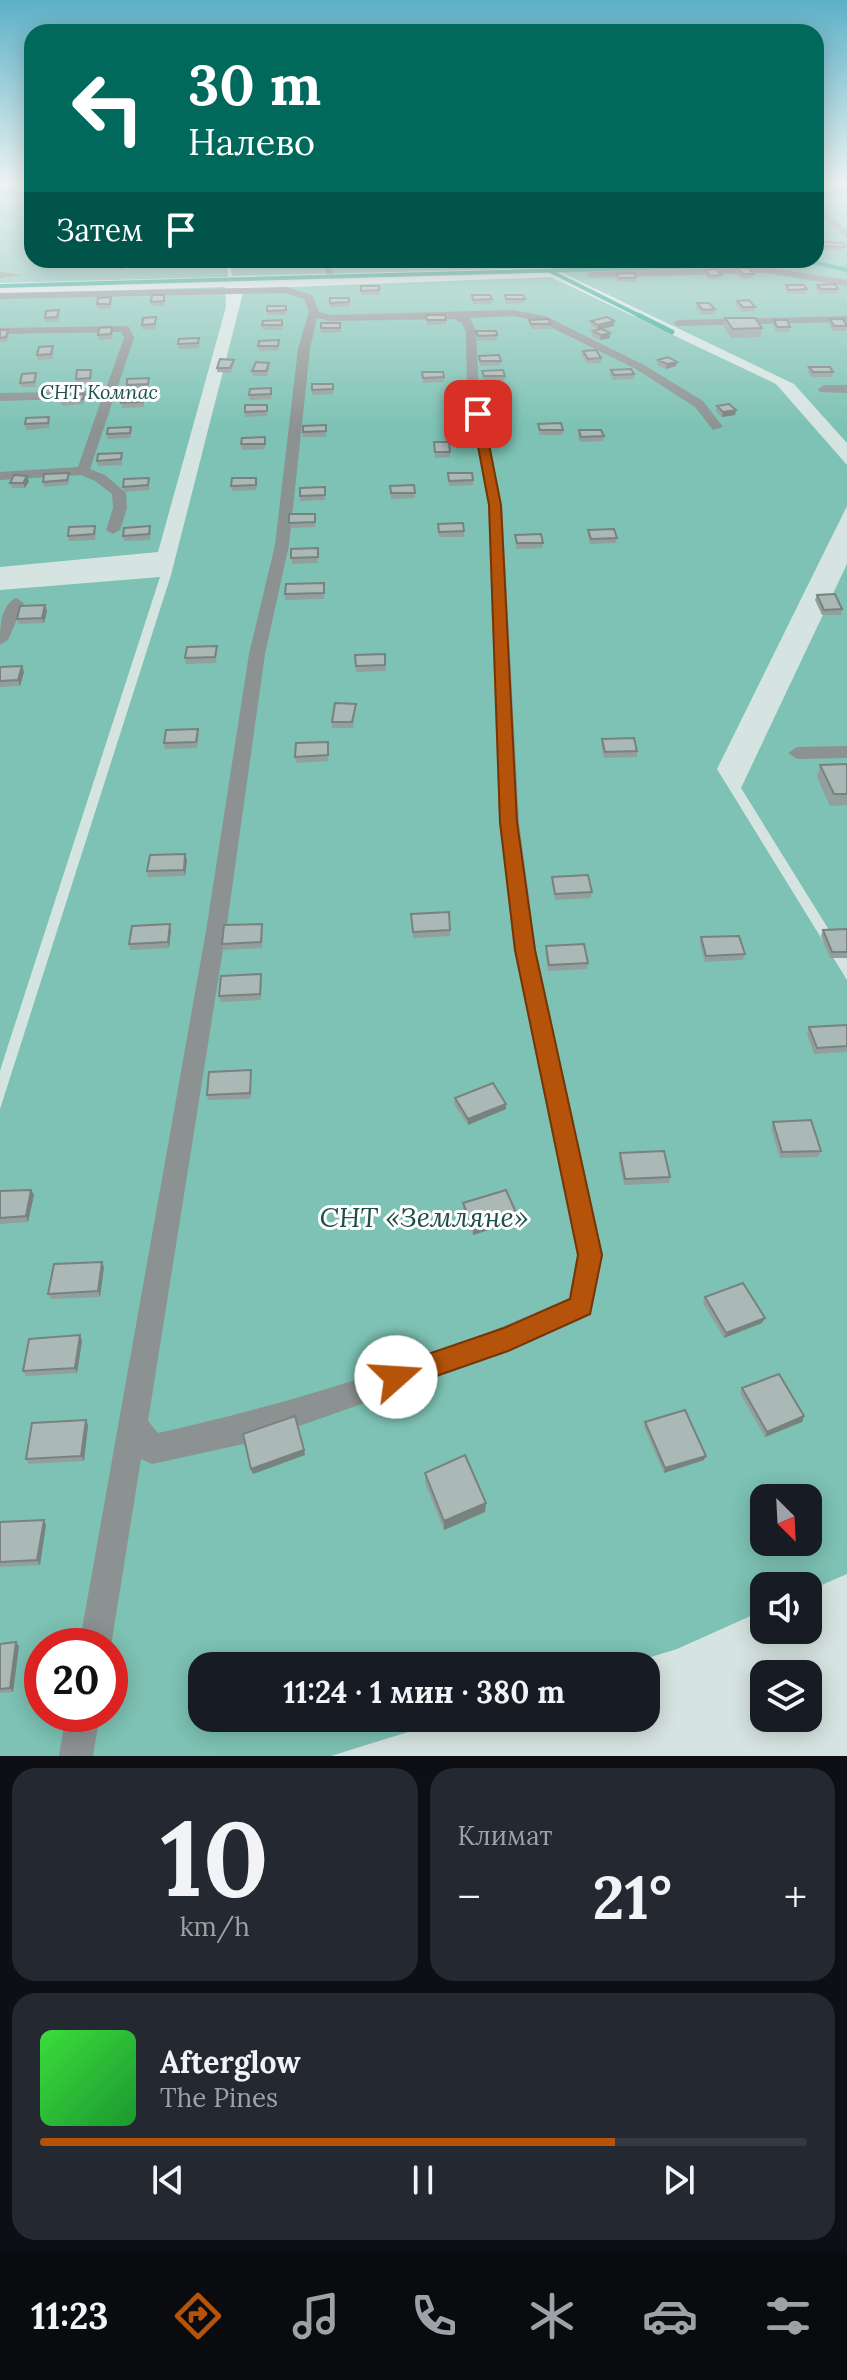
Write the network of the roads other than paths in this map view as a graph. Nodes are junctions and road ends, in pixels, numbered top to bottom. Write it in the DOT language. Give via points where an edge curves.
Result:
graph roads {
  1 [pos="329,268"];
  2 [pos="330,272"];
  3 [pos="0,275"];
  4 [pos="19,275"];
  5 [pos="591,275"];
  6 [pos="847,283"];
  7 [pos="0,296"];
  8 [pos="313,314"];
  9 [pos="456,316"];
  10 [pos="847,319"];
  11 [pos="678,323"];
  12 [pos="0,331"];
  13 [pos="824,389"];
  14 [pos="847,389"];
  15 [pos="109,394"];
  16 [pos="0,397"];
  17 [pos="717,427"];
  18 [pos="83,471"];
  19 [pos="0,476"];
  20 [pos="113,530"];
  21 [pos="16,603"];
  22 [pos="0,640"];
  23 [pos="847,752"];
  24 [pos="797,753"];
  25 [pos="133,1426"];
  26 [pos="98,1628"];
  27 [pos="80,1732"];
  28 [pos="76,1756"];
  1 -- 2 [label="street"];
  3 -- 4 [label="street"];
  5 -- 6 [label="street" via="765,270"];
  7 -- 8 [label="street" via="286,290 308,297"];
  8 -- 9 [label="street"];
  8 -- 25 [label="street" via="296,404 282,545 257,654"];
  9 -- 17 [label="street" via="513,313 541,318 687,396"];
  9 -- 25 [label="street" via="467,321 471,332 473,393 495,505 509,822 525,950 590,1255 581,1306 508,1339 257,1426 152,1449"];
  10 -- 11 [label="street"];
  12 -- 15 [label="street" via="125,329 129,338"];
  13 -- 14 [label="street"];
  15 -- 16 [label="street"];
  15 -- 18 [label="street"];
  18 -- 19 [label="street"];
  18 -- 20 [label="street" via="119,493"];
  21 -- 22 [label="street"];
  23 -- 24 [label="street"];
  25 -- 26 [label="street"];
  27 -- 28 [label="street"];
}
